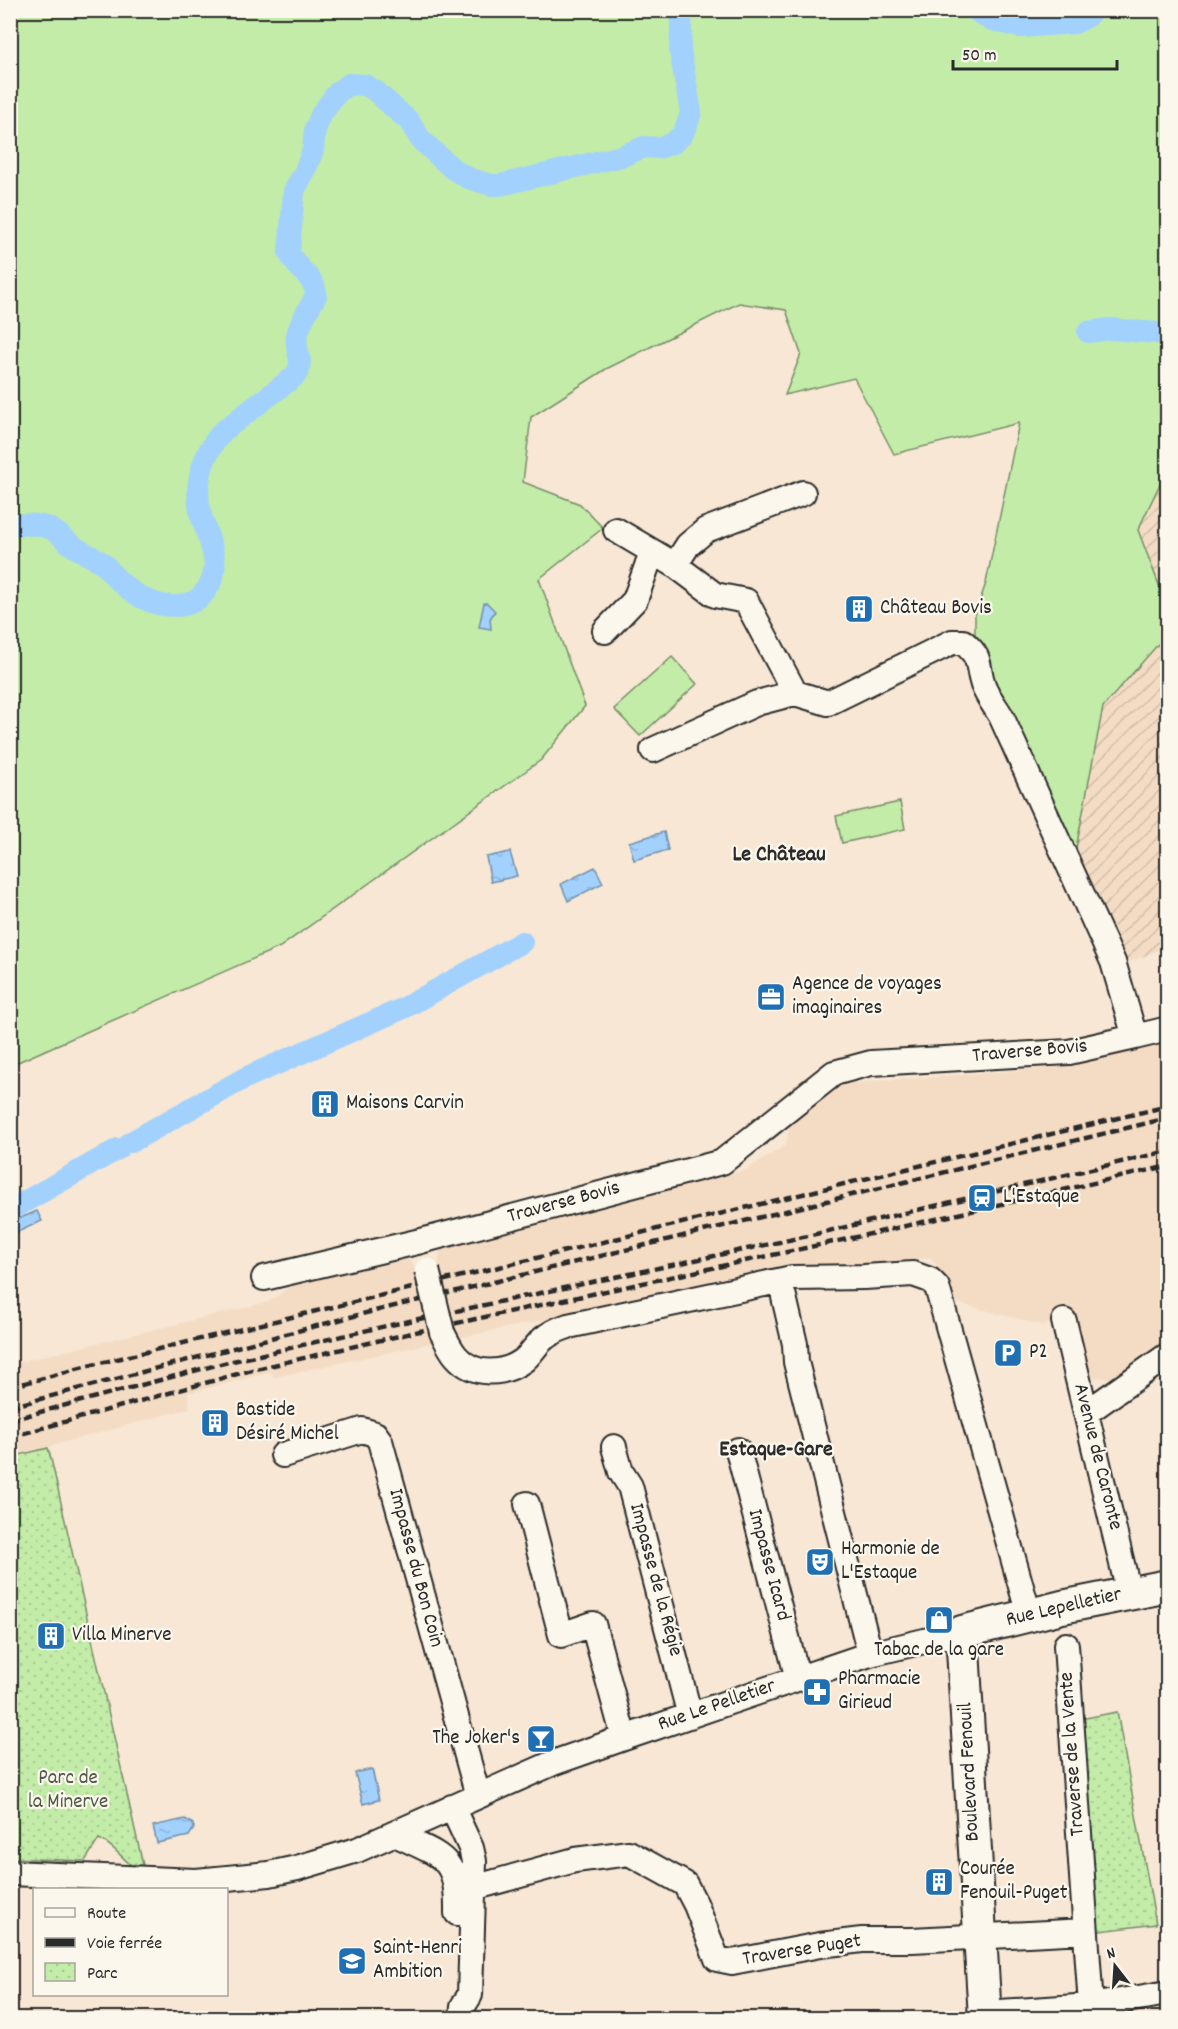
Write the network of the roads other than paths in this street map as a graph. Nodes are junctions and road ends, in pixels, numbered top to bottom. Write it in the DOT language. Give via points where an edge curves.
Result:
graph roads {
  1 [pos="803,493"];
  2 [pos="616,530"];
  3 [pos="652,552"];
  4 [pos="675,565"];
  5 [pos="605,631"];
  6 [pos="795,693"];
  7 [pos="653,750"];
  8 [pos="1167,1029"];
  9 [pos="1135,1037"];
  10 [pos="421,1240"];
  11 [pos="264,1278"];
  12 [pos="784,1297"];
  13 [pos="1064,1321"];
  14 [pos="1167,1355"];
  15 [pos="1086,1413"];
  16 [pos="614,1447"];
  17 [pos="738,1450"];
  18 [pos="283,1455"];
  19 [pos="527,1504"];
  20 [pos="1167,1586"];
  21 [pos="1129,1593"];
  22 [pos="1029,1615"];
  23 [pos="962,1632"];
  24 [pos="1066,1645"];
  25 [pos="870,1654"];
  26 [pos="798,1679"];
  27 [pos="690,1716"];
  28 [pos="624,1738"];
  29 [pos="478,1796"];
  30 [pos="452,1807"];
  31 [pos="395,1834"];
  32 [pos="10,1874"];
  33 [pos="473,1888"];
  34 [pos="1085,1931"];
  35 [pos="980,1937"];
  36 [pos="1167,1993"];
  37 [pos="1091,2006"];
  38 [pos="463,2012"];
  39 [pos="985,2016"];
  1 -- 4 [label="street" via="706,531 688,545"];
  2 -- 3 [label="street"];
  3 -- 4 [label="street"];
  3 -- 5 [label="street" via="635,600"];
  4 -- 6 [label="street" via="716,595 746,601"];
  6 -- 7 [label="street" via="757,703"];
  6 -- 9 [label="street" via="828,703 952,642 963,642 975,652 983,686 1001,716 1113,962"];
  8 -- 9 [label="street, Traverse Bovis"];
  9 -- 10 [label="street, Traverse Bovis" via="1069,1052 871,1063 834,1072 722,1162"];
  10 -- 11 [label="street, Traverse Bovis"];
  10 -- 22 [label="street, bridge" via="441,1332 457,1358 487,1372 499,1372 520,1363 543,1338 568,1326 792,1278 913,1274 930,1280 937,1287"];
  12 -- 25 [label="street" via="796,1362"];
  13 -- 15 [label="street, Avenue de Caronte"];
  14 -- 15 [label="street"];
  15 -- 21 [label="street, Avenue de Caronte"];
  16 -- 27 [label="street, Impasse de la Régie" via="621,1472 630,1486"];
  17 -- 26 [label="street, Impasse Icard"];
  18 -- 29 [label="street, Impasse du Bon Coin" via="362,1430 375,1434 380,1441"];
  19 -- 28 [label="street" via="561,1635 593,1623"];
  20 -- 21 [label="street, Rue Lepelletier"];
  21 -- 22 [label="street, Rue Lepelletier"];
  22 -- 23 [label="street, Rue Lepelletier"];
  23 -- 25 [label="street, Rue Le Pelletier"];
  23 -- 35 [label="street, Boulevard Fenouil"];
  24 -- 34 [label="street, Traverse de la Vente"];
  25 -- 26 [label="street, Rue Le Pelletier"];
  26 -- 27 [label="street, Rue Le Pelletier"];
  27 -- 28 [label="street, Rue Le Pelletier"];
  28 -- 29 [label="street, Rue Le Pelletier"];
  29 -- 30 [label="street, Rue Le Pelletier"];
  30 -- 31 [label="street, Rue Le Pelletier"];
  30 -- 33 [label="street" via="471,1848"];
  31 -- 32 [label="street, Rue Le Pelletier" via="297,1868 226,1880"];
  31 -- 38 [label="street" via="439,1856 453,1871 457,1894 455,1995"];
  33 -- 35 [label="street, Traverse Puget" via="575,1860 629,1853 685,1884 717,1959 732,1962 862,1940"];
  33 -- 38 [label="street" via="470,1995"];
  34 -- 35 [label="street, Traverse Puget"];
  34 -- 37 [label="street, Traverse de la Vente"];
  35 -- 39 [label="street, Boulevard Fenouil"];
  36 -- 37 [label="street"];
  37 -- 39 [label="street"];
}
